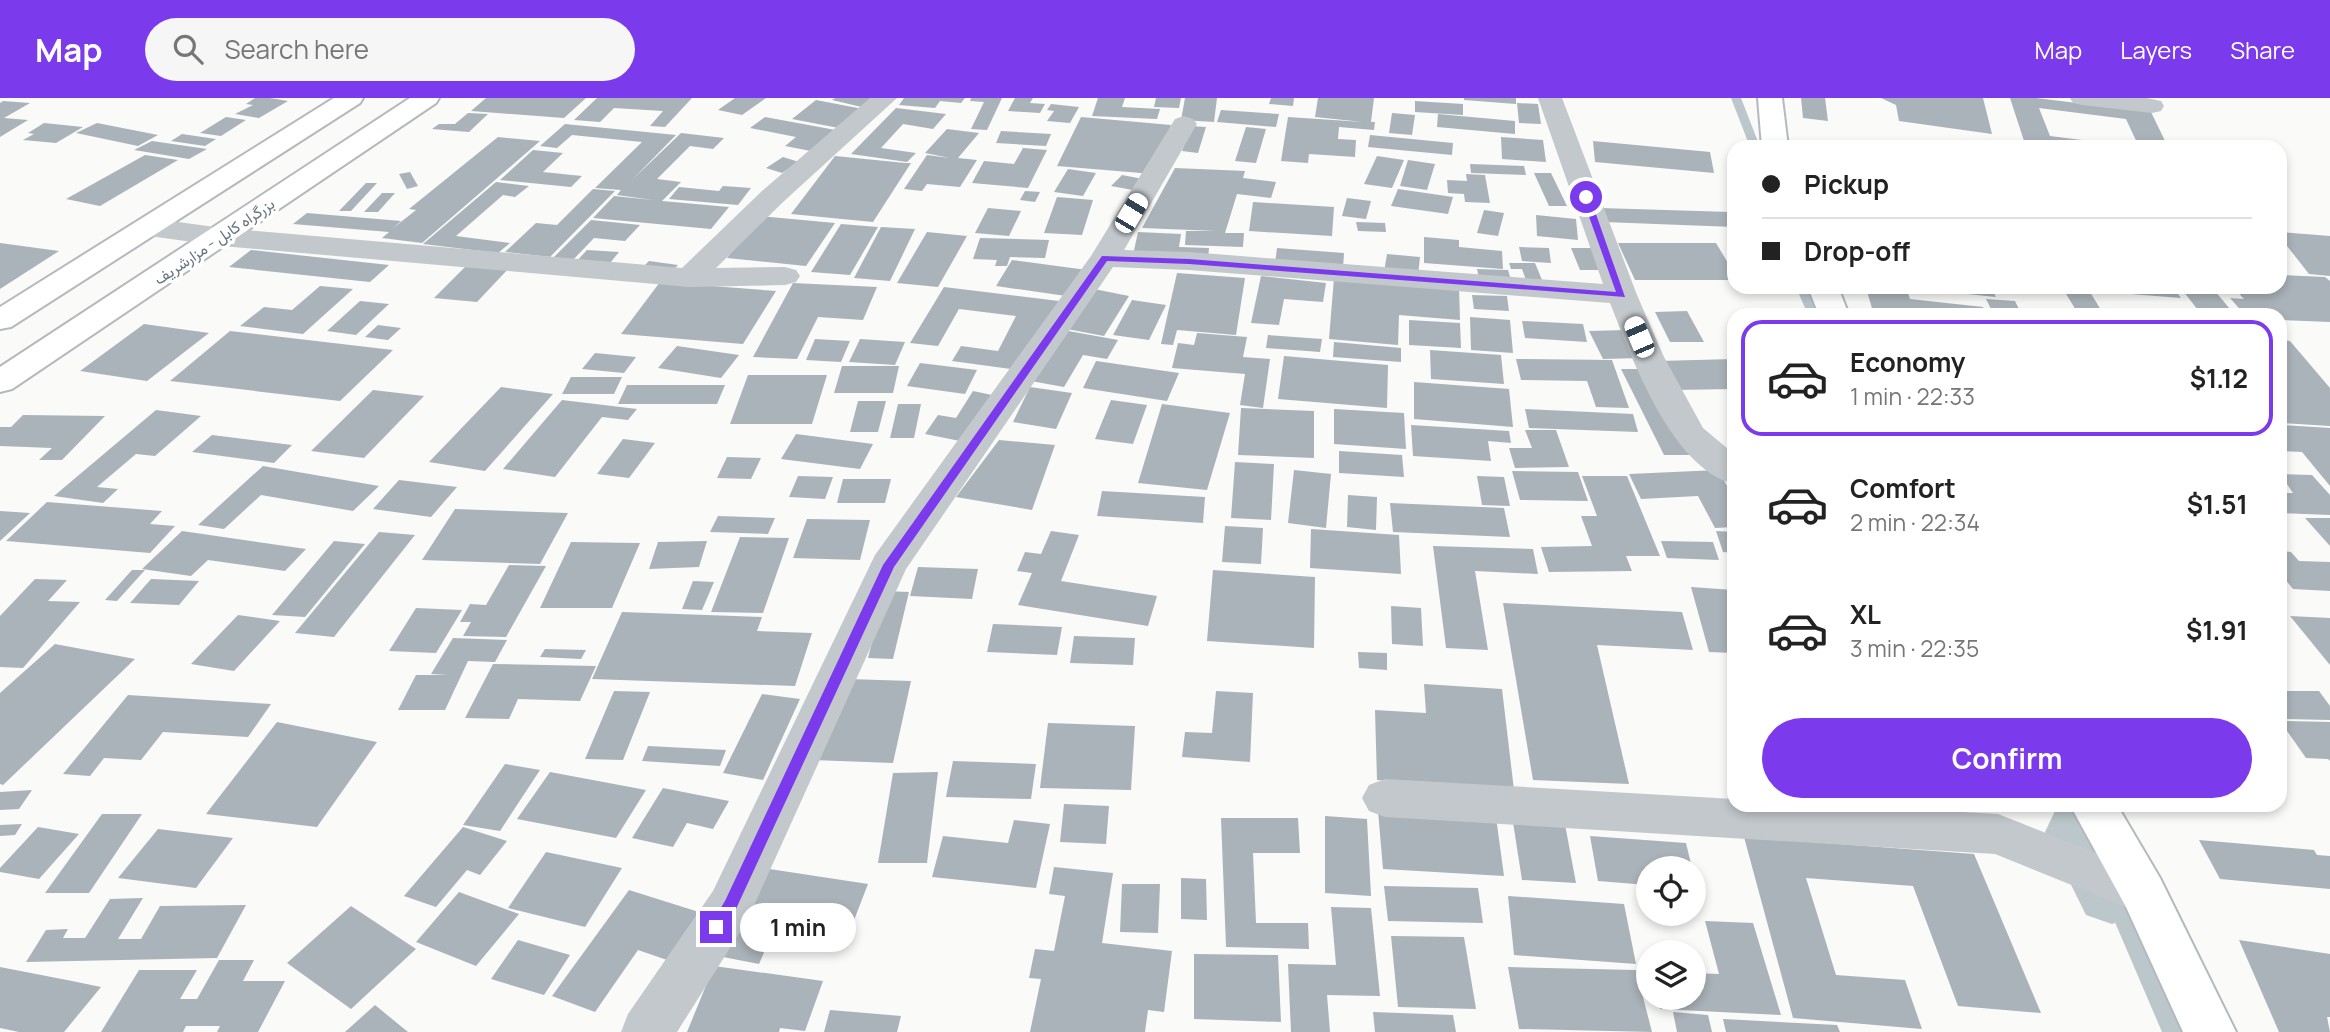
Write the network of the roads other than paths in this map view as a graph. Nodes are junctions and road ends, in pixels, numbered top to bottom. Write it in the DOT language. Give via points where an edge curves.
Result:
graph roads {
  1 [pos="351,98"];
  2 [pos="427,98"];
  3 [pos="886,98"];
  4 [pos="1550,98"];
  5 [pos="1770,98"];
  6 [pos="2082,98"];
  7 [pos="2152,106"];
  8 [pos="1184,124"];
  9 [pos="1774,140"];
  10 [pos="149,227"];
  11 [pos="222,237"];
  12 [pos="1105,258"];
  13 [pos="785,276"];
  14 [pos="689,278"];
  15 [pos="1622,296"];
  16 [pos="0,320"];
  17 [pos="0,382"];
  18 [pos="1727,466"];
  19 [pos="1385,798"];
  20 [pos="1727,810"];
  21 [pos="1789,812"];
  22 [pos="2097,812"];
  23 [pos="1991,819"];
  24 [pos="2143,892"];
  25 [pos="647,1032"];
  26 [pos="2210,1032"];
  1 -- 10 [label="main road"];
  2 -- 11 [label="main road, بزرگراه کابل - مزارشریف"];
  3 -- 14 [label="street" via="772,197"];
  4 -- 15 [label="street"];
  5 -- 9 [label="main road"];
  6 -- 7 [label="street"];
  8 -- 12 [label="street"];
  10 -- 11 [label="street"];
  10 -- 16 [label="main road"];
  11 -- 14 [label="street"];
  11 -- 17 [label="main road, بزرگراه کابل - مزارشریف"];
  12 -- 15 [label="street"];
  12 -- 25 [label="street" via="889,565 730,906"];
  13 -- 14 [label="street"];
  15 -- 18 [label="street" via="1689,435"];
  19 -- 20 [label="street"];
  21 -- 23 [label="street"];
  22 -- 24 [label="main road"];
  23 -- 24 [label="street"];
  24 -- 26 [label="main road"];
}
